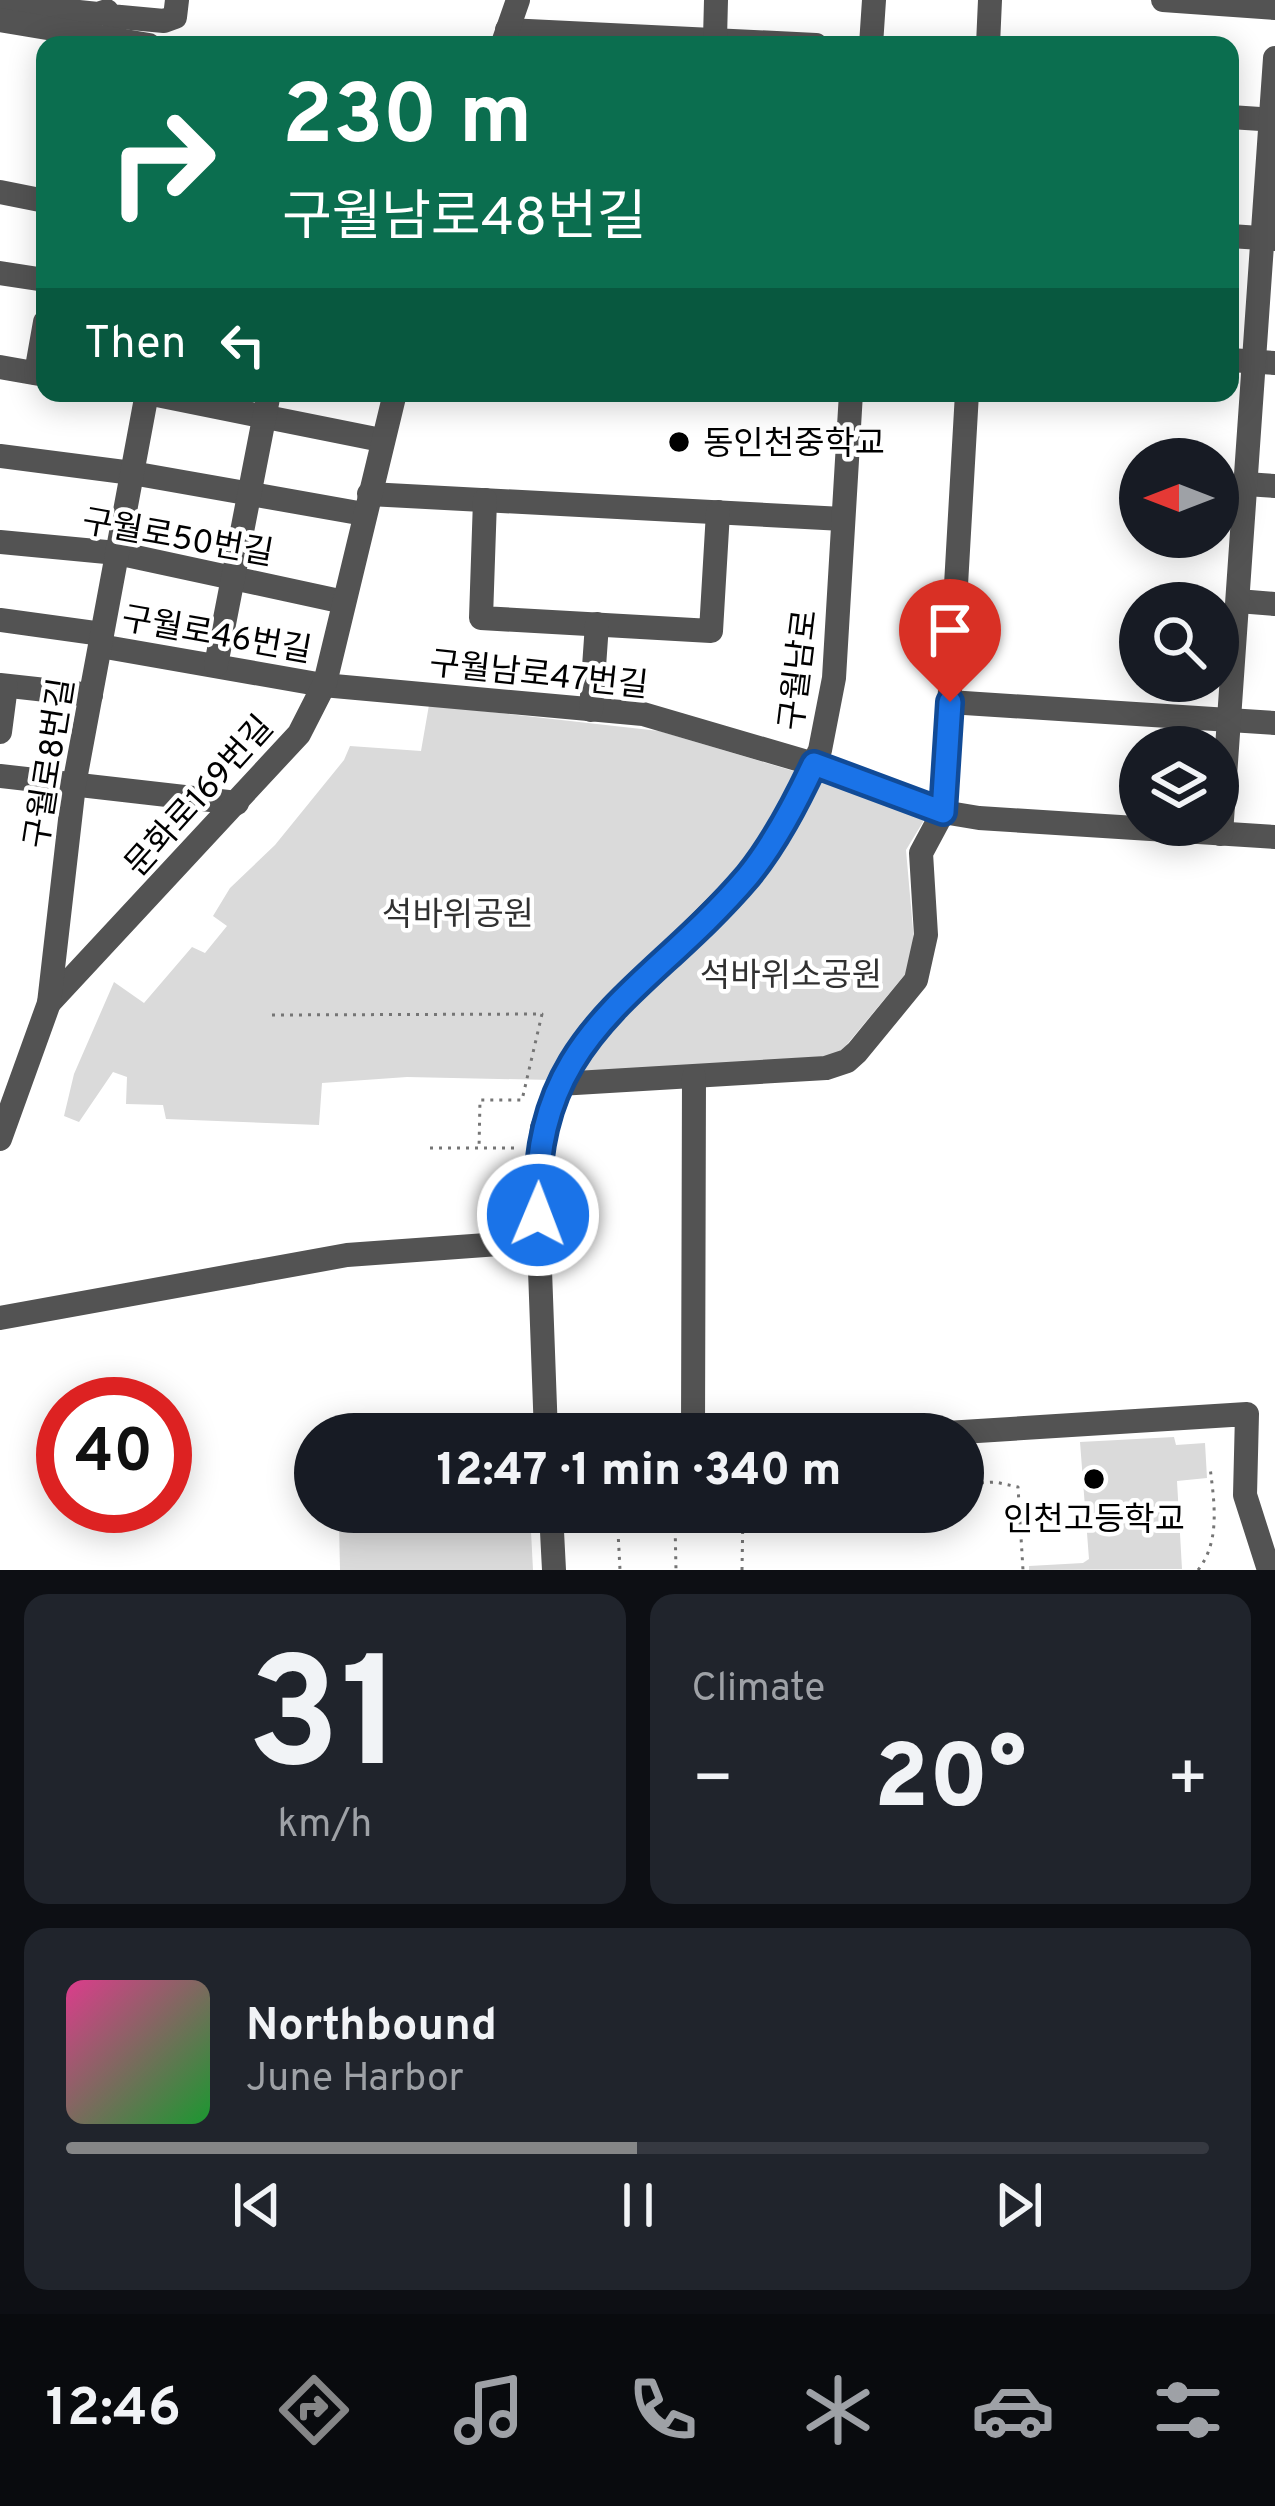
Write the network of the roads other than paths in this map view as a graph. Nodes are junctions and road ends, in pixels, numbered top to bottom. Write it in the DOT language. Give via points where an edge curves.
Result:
graph roads {
  1 [pos="177,0"];
  2 [pos="518,0"];
  3 [pos="716,0"];
  4 [pos="874,0"];
  5 [pos="990,0"];
  6 [pos="1163,0"];
  7 [pos="47,1"];
  8 [pos="0,2"];
  9 [pos="108,5"];
  10 [pos="1275,8"];
  11 [pos="0,20"];
  12 [pos="95,36"];
  13 [pos="504,36"];
  14 [pos="715,36"];
  15 [pos="872,36"];
  16 [pos="988,36"];
  17 [pos="1275,58"];
  18 [pos="1239,118"];
  19 [pos="1273,120"];
  20 [pos="0,192"];
  21 [pos="36,199"];
  22 [pos="1239,237"];
  23 [pos="1269,239"];
  24 [pos="0,273"];
  25 [pos="36,279"];
  26 [pos="1253,361"];
  27 [pos="0,367"];
  28 [pos="36,373"];
  29 [pos="145,402"];
  30 [pos="392,402"];
  31 [pos="850,402"];
  32 [pos="967,402"];
  33 [pos="266,405"];
  34 [pos="382,440"];
  35 [pos="0,456"];
  36 [pos="132,473"];
  37 [pos="1246,484"];
  38 [pos="1275,487"];
  39 [pos="249,496"];
  40 [pos="485,500"];
  41 [pos="367,504"];
  42 [pos="718,512"];
  43 [pos="843,518"];
  44 [pos="0,542"];
  45 [pos="117,554"];
  46 [pos="234,578"];
  47 [pos="1239,586"];
  48 [pos="1239,601"];
  49 [pos="344,602"];
  50 [pos="1275,604"];
  51 [pos="0,620"];
  52 [pos="597,624"];
  53 [pos="101,640"];
  54 [pos="216,665"];
  55 [pos="323,685"];
  56 [pos="3,686"];
  57 [pos="91,694"];
  58 [pos="950,702"];
  59 [pos="1230,702"];
  60 [pos="591,710"];
  61 [pos="1229,720"];
  62 [pos="1275,723"];
  63 [pos="1229,726"];
  64 [pos="0,732"];
  65 [pos="814,764"];
  66 [pos="0,776"];
  67 [pos="74,784"];
  68 [pos="237,803"];
  69 [pos="943,812"];
  70 [pos="1119,827"];
  71 [pos="1239,835"];
  72 [pos="1275,837"];
  73 [pos="49,1003"];
  74 [pos="694,1077"];
  75 [pos="560,1084"];
  76 [pos="0,1138"];
  77 [pos="540,1241"];
  78 [pos="0,1318"];
  79 [pos="545,1413"];
  80 [pos="693,1413"];
  81 [pos="984,1431"];
  82 [pos="551,1533"];
  83 [pos="554,1570"];
  84 [pos="1269,1570"];
  1 -- 9 [label="street" via="175,17 164,22 110,16"];
  2 -- 13 [label="street"];
  3 -- 14 [label="street"];
  4 -- 15 [label="street"];
  5 -- 16 [label="street"];
  6 -- 10 [label="street"];
  7 -- 8 [label="street"];
  7 -- 9 [label="street" via="51,9 98,14"];
  11 -- 12 [label="street"];
  17 -- 19 [label="street"];
  18 -- 19 [label="street"];
  19 -- 23 [label="street"];
  20 -- 21 [label="street"];
  22 -- 23 [label="street"];
  23 -- 26 [label="street"];
  24 -- 25 [label="street"];
  26 -- 37 [label="street"];
  27 -- 28 [label="street"];
  29 -- 36 [label="street, 구월로8번길"];
  30 -- 34 [label="street, 문화로169번길"];
  31 -- 43 [label="street, 구월남로"];
  32 -- 58 [label="street"];
  33 -- 34 [label="street"];
  33 -- 39 [label="street"];
  34 -- 41 [label="street, 문화로169번길"];
  35 -- 36 [label="street"];
  36 -- 39 [label="street"];
  36 -- 45 [label="street, 구월로8번길"];
  37 -- 38 [label="street"];
  37 -- 47 [label="street"];
  39 -- 41 [label="street"];
  39 -- 46 [label="street"];
  40 -- 41 [label="street"];
  40 -- 42 [label="street"];
  40 -- 52 [label="street" via="481,618"];
  41 -- 49 [label="street, 문화로169번길"];
  42 -- 43 [label="street"];
  42 -- 52 [label="street" via="711,631"];
  43 -- 65 [label="street, 구월남로" via="834,678"];
  44 -- 45 [label="street, 구월로50번길"];
  45 -- 46 [label="street, 구월로50번길"];
  45 -- 53 [label="street, 구월로8번길"];
  46 -- 49 [label="street, 구월로50번길"];
  46 -- 54 [label="street"];
  48 -- 50 [label="street"];
  49 -- 55 [label="street, 문화로169번길"];
  51 -- 53 [label="street, 구월로46번길"];
  52 -- 60 [label="street"];
  53 -- 54 [label="street, 구월로46번길"];
  53 -- 57 [label="street, 구월로8번길"];
  54 -- 55 [label="street, 구월로46번길"];
  55 -- 60 [label="street, 구월남로47번길"];
  55 -- 68 [label="street, 문화로169번길" via="299,734"];
  56 -- 57 [label="street"];
  56 -- 64 [label="street"];
  57 -- 67 [label="street, 구월로8번길"];
  58 -- 61 [label="street"];
  58 -- 69 [label="street"];
  59 -- 61 [label="street"];
  60 -- 65 [label="street, 구월남로47번길" via="665,720"];
  61 -- 62 [label="street"];
  61 -- 63 [label="street"];
  65 -- 69 [label="street, 구월남로47번길"];
  65 -- 75 [label="street, 구월남로" via="749,874 590,1032"];
  66 -- 67 [label="street"];
  67 -- 68 [label="street"];
  67 -- 73 [label="street, 구월로8번길"];
  68 -- 73 [label="street, 문화로169번길"];
  69 -- 70 [label="street, 구월남로47번길"];
  69 -- 74 [label="street" via="921,853 926,935 916,980 857,1052 826,1068"];
  71 -- 72 [label="street, 구월남로47번길"];
  73 -- 76 [label="street, 구월로8번길"];
  74 -- 75 [label="street"];
  74 -- 80 [label="street"];
  75 -- 77 [label="street, 구월남로" via="542,1128"];
  77 -- 78 [label="street" via="356,1253"];
  77 -- 79 [label="street, 구월남로"];
  81 -- 84 [label="street" via="1247,1414 1245,1495"];
  82 -- 83 [label="street"];
}
